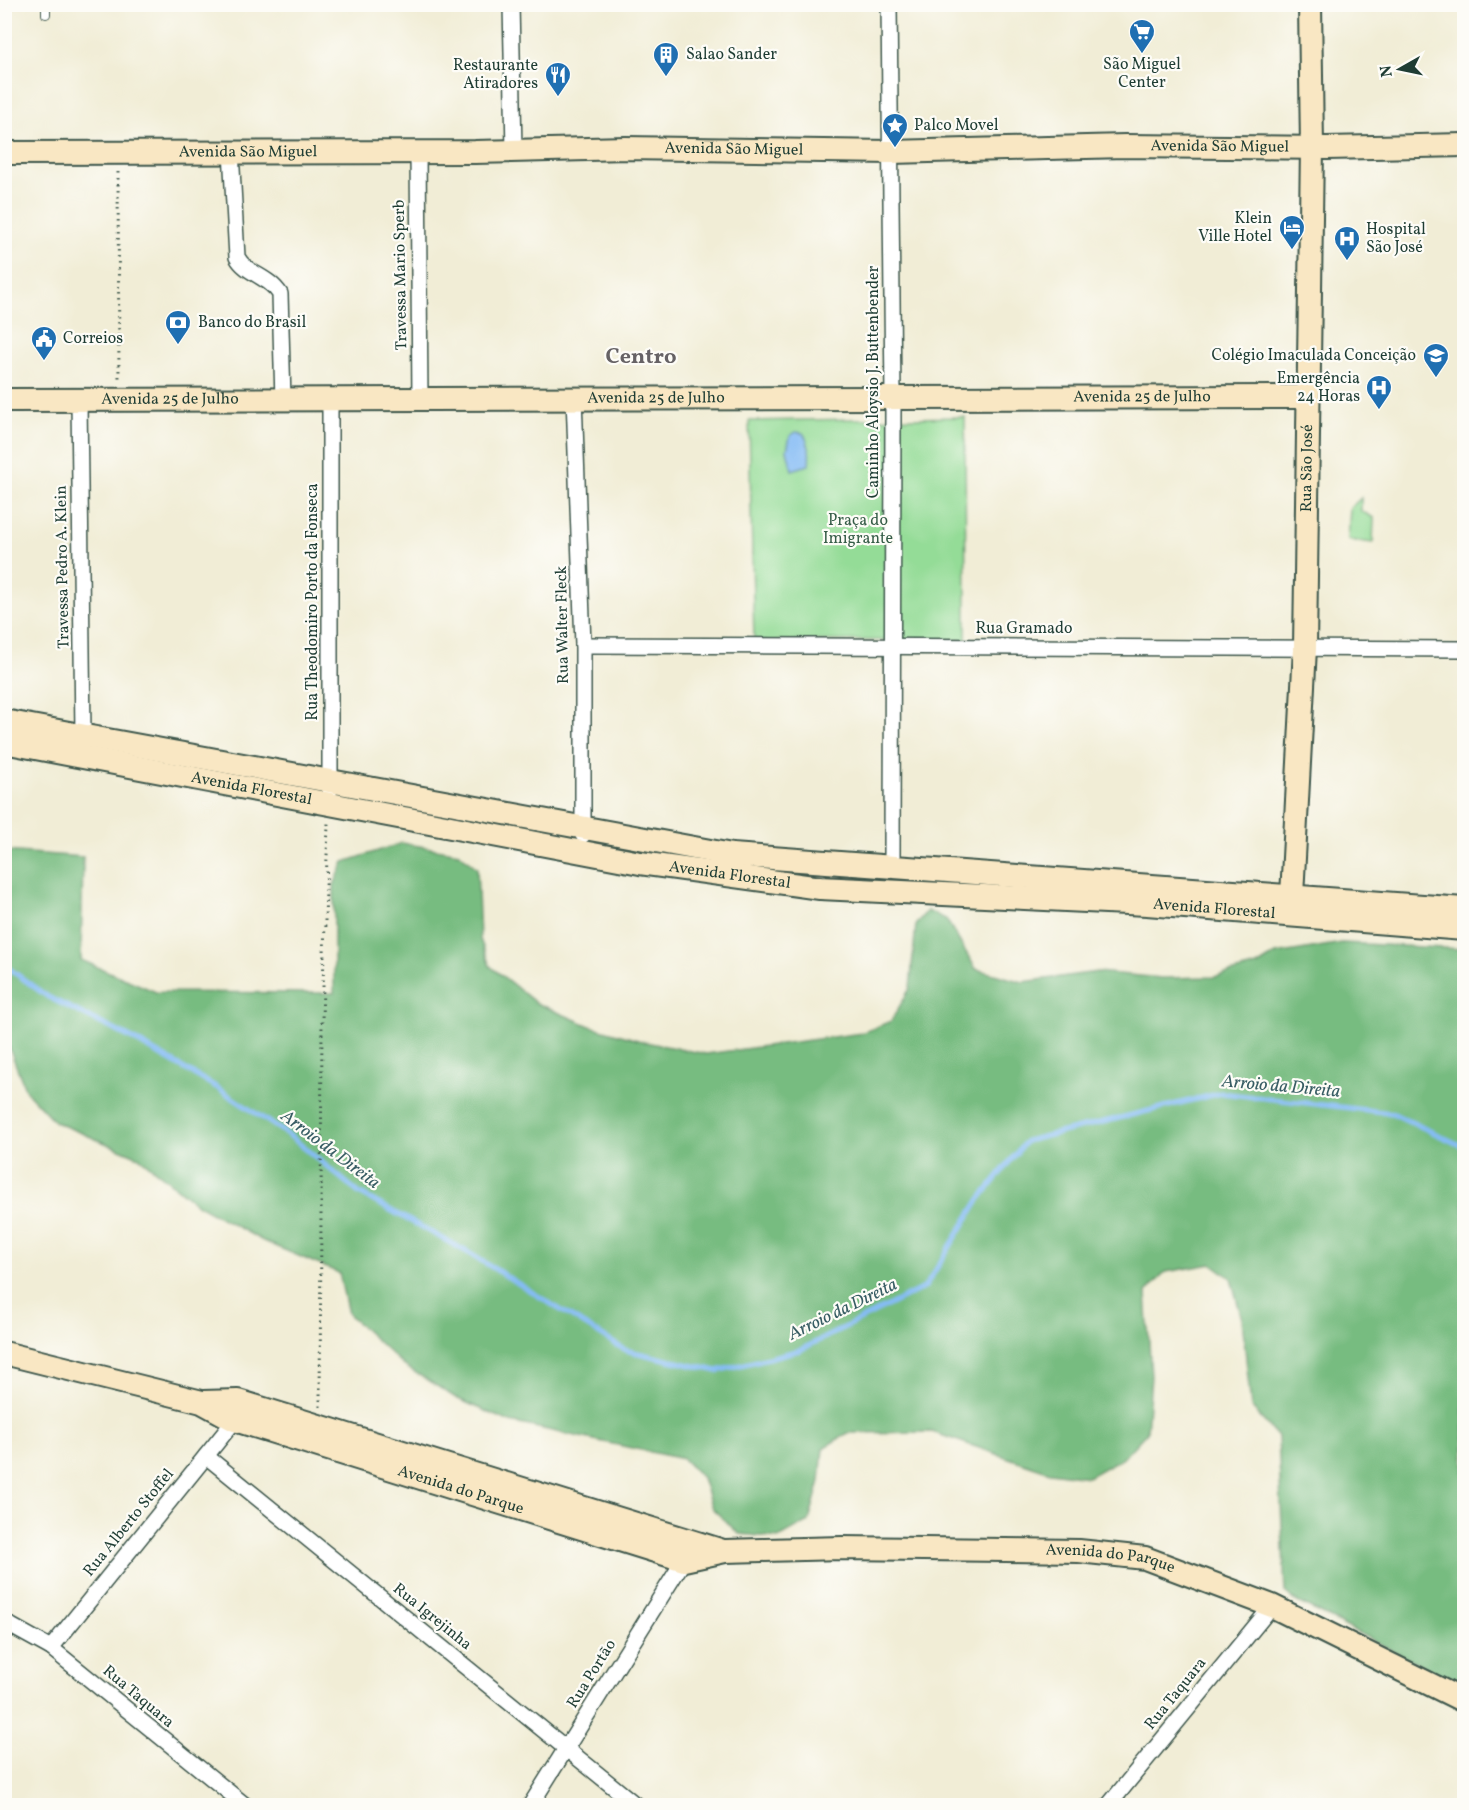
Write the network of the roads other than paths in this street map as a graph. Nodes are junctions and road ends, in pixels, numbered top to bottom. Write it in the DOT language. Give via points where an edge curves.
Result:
graph roads {
  1 [pos="46,4"];
  2 [pos="511,4"];
  3 [pos="889,4"];
  4 [pos="1310,4"];
  5 [pos="46,14"];
  6 [pos="1464,145"];
  7 [pos="1312,147"];
  8 [pos="514,150"];
  9 [pos="231,151"];
  10 [pos="417,151"];
  11 [pos="891,152"];
  12 [pos="4,153"];
  13 [pos="574,397"];
  14 [pos="893,397"];
  15 [pos="1308,398"];
  16 [pos="4,400"];
  17 [pos="283,400"];
  18 [pos="420,400"];
  19 [pos="79,401"];
  20 [pos="330,401"];
  21 [pos="583,645"];
  22 [pos="893,647"];
  23 [pos="1305,648"];
  24 [pos="1464,649"];
  25 [pos="4,721"];
  26 [pos="83,734"];
  27 [pos="4,742"];
  28 [pos="147,745"];
  29 [pos="143,768"];
  30 [pos="330,791"];
  31 [pos="583,828"];
  32 [pos="583,852"];
  33 [pos="892,865"];
  34 [pos="1293,896"];
  35 [pos="1464,909"];
  36 [pos="1464,929"];
  37 [pos="4,1353"];
  38 [pos="202,1402"];
  39 [pos="235,1420"];
  40 [pos="206,1456"];
  41 [pos="725,1551"];
  42 [pos="684,1560"];
  43 [pos="1272,1606"];
  44 [pos="4,1622"];
  45 [pos="51,1648"];
  46 [pos="1464,1701"];
  47 [pos="566,1749"];
  48 [pos="246,1806"];
  49 [pos="530,1806"];
  50 [pos="637,1806"];
  51 [pos="1108,1806"];
  1 -- 5 [label="lane"];
  2 -- 8 [label="street"];
  3 -- 11 [label="street, Caminho Aloysio J. Buttenbender"];
  4 -- 7 [label="main road, Rua São José"];
  6 -- 7 [label="main road, Avenida São Miguel"];
  7 -- 11 [label="main road, Avenida São Miguel" via="1125,146"];
  7 -- 15 [label="main road, Rua São José"];
  8 -- 10 [label="main road, Avenida São Miguel"];
  8 -- 11 [label="main road, Avenida São Miguel"];
  9 -- 10 [label="main road, Avenida São Miguel"];
  9 -- 12 [label="main road, Avenida São Miguel"];
  9 -- 17 [label="street" via="237,257 244,267 265,278 280,294"];
  10 -- 18 [label="street, Travessa Mario Sperb"];
  11 -- 14 [label="street, Caminho Aloysio J. Buttenbender"];
  13 -- 14 [label="main road, Avenida 25 de Julho"];
  13 -- 18 [label="main road, Avenida 25 de Julho"];
  13 -- 21 [label="street, Rua Walter Fleck"];
  14 -- 15 [label="main road, Avenida 25 de Julho"];
  14 -- 22 [label="street, Caminho Aloysio J. Buttenbender"];
  15 -- 23 [label="main road, Rua São José"];
  16 -- 19 [label="main road, Avenida 25 de Julho"];
  17 -- 19 [label="main road, Avenida 25 de Julho"];
  17 -- 20 [label="main road, Avenida 25 de Julho"];
  18 -- 20 [label="main road, Avenida 25 de Julho"];
  19 -- 26 [label="street, Travessa Pedro A. Klein"];
  20 -- 30 [label="street, Rua Theodomiro Porto da Fonseca"];
  21 -- 22 [label="street, Rua Gramado"];
  21 -- 31 [label="street, Rua Walter Fleck"];
  22 -- 23 [label="street, Rua Gramado"];
  22 -- 33 [label="street, Caminho Aloysio J. Buttenbender"];
  23 -- 24 [label="street, Rua Gramado"];
  23 -- 34 [label="main road, Rua São José"];
  25 -- 26 [label="main road, Avenida Florestal"];
  26 -- 28 [label="main road, Avenida Florestal"];
  27 -- 29 [label="main road, Avenida Florestal"];
  28 -- 29 [label="main road"];
  28 -- 30 [label="main road, Avenida Florestal"];
  29 -- 30 [label="main road, Avenida Florestal"];
  30 -- 31 [label="main road, Avenida Florestal"];
  30 -- 32 [label="main road, Avenida Florestal"];
  31 -- 32 [label="street, Rua Walter Fleck"];
  31 -- 33 [label="main road, Avenida Florestal" via="732,855"];
  32 -- 36 [label="main road, Avenida Florestal" via="820,888 1147,904"];
  33 -- 34 [label="main road, Avenida Florestal"];
  34 -- 35 [label="main road, Avenida Florestal"];
  37 -- 38 [label="main road, Avenida do Parque"];
  38 -- 39 [label="main road, Avenida do Parque"];
  38 -- 41 [label="main road, Avenida do Parque" via="238,1401"];
  39 -- 40 [label="street, Rua Alberto Stoffel"];
  39 -- 42 [label="main road, Avenida do Parque"];
  40 -- 45 [label="street, Rua Alberto Stoffel"];
  40 -- 47 [label="street, Rua Igrejinha"];
  41 -- 42 [label="main road, Avenida do Parque"];
  41 -- 43 [label="main road, Avenida do Parque" via="1079,1551 1145,1558"];
  42 -- 47 [label="street, Rua Portão"];
  43 -- 46 [label="main road, Avenida do Parque"];
  43 -- 51 [label="street, Rua Taquara"];
  44 -- 45 [label="street, Rua Taquara"];
  45 -- 48 [label="street, Rua Taquara"];
  47 -- 49 [label="street, Rua Portão"];
  47 -- 50 [label="street, Rua Igrejinha"];
}
